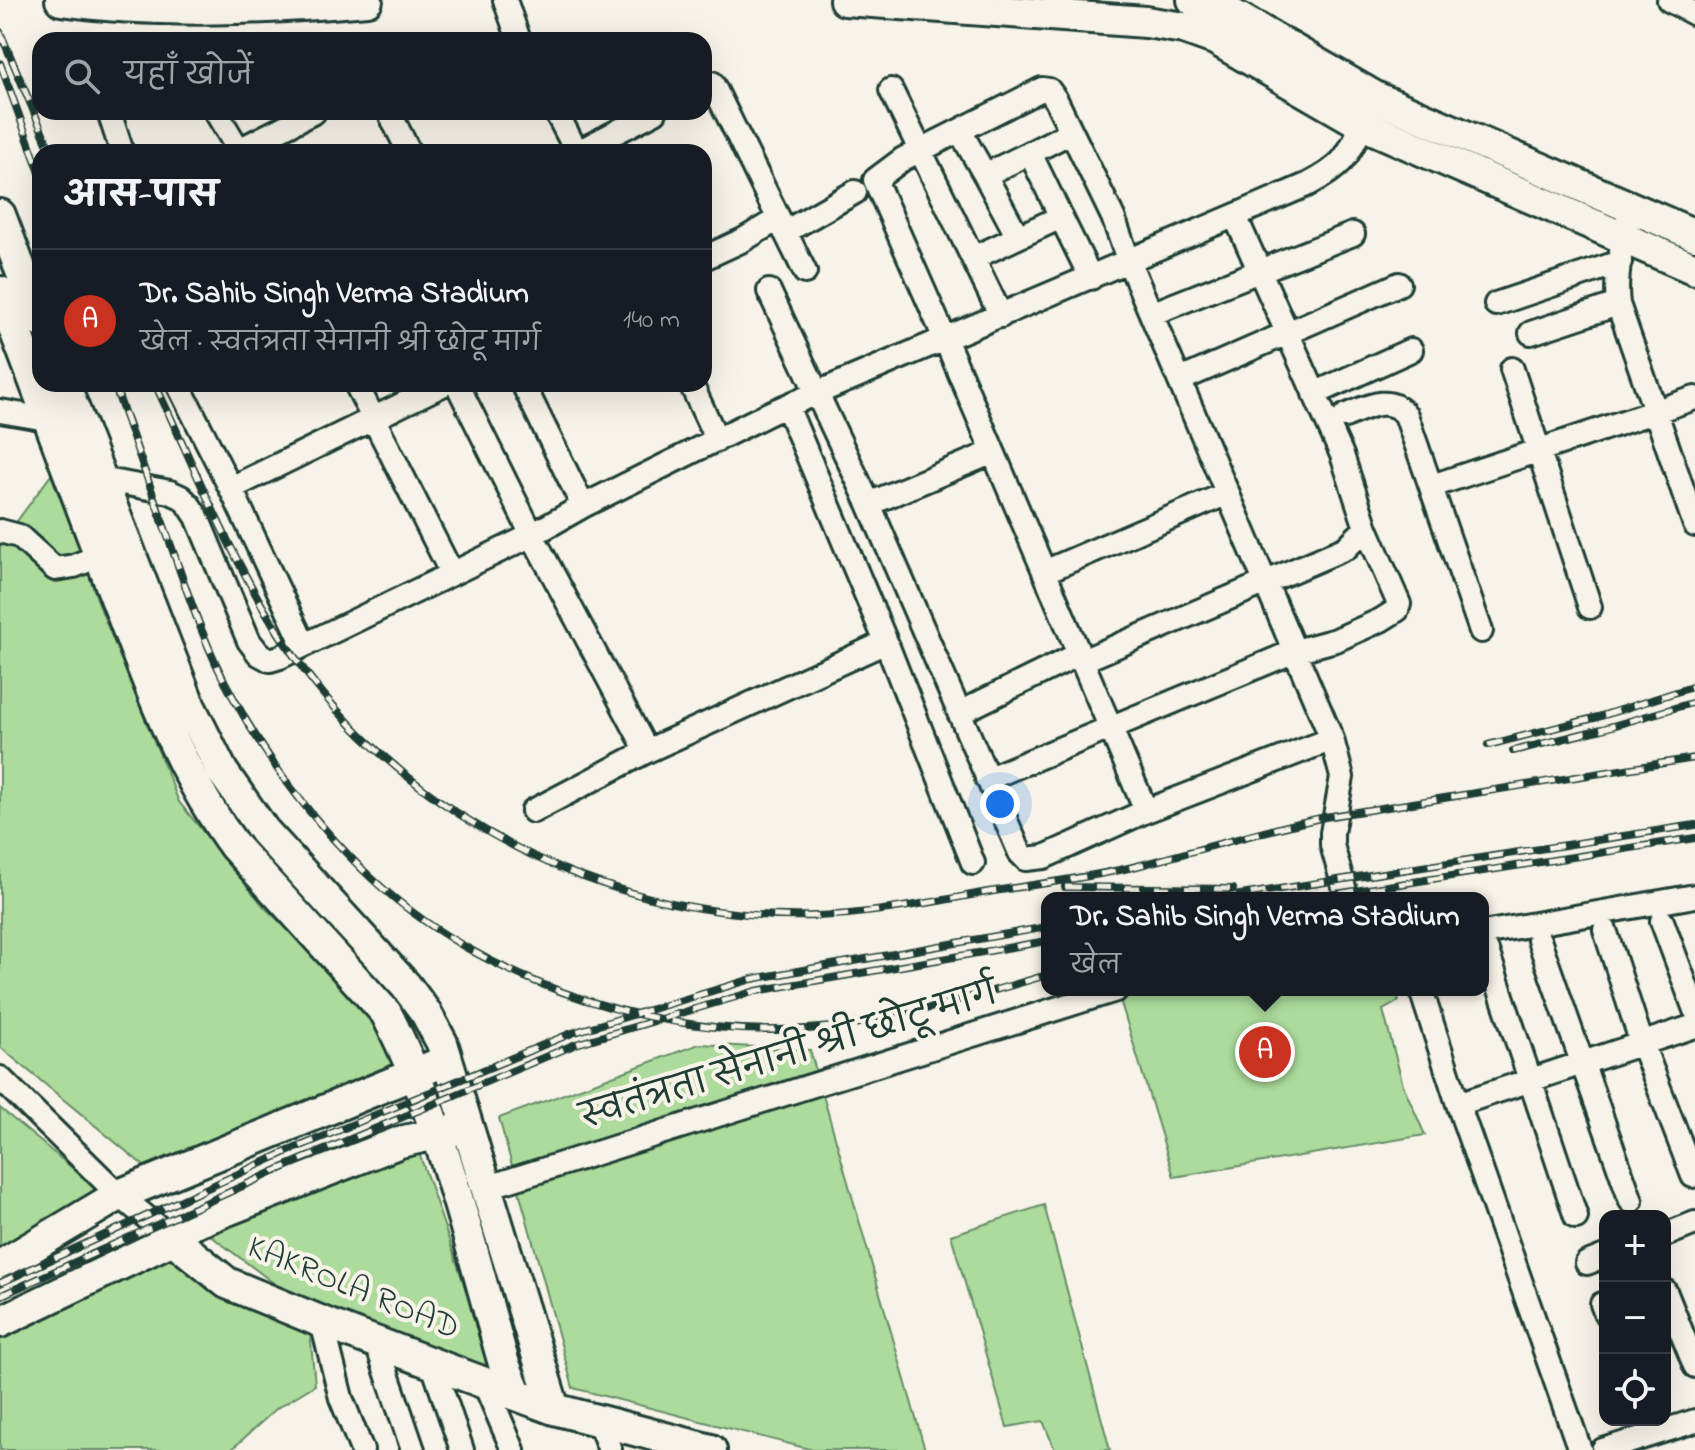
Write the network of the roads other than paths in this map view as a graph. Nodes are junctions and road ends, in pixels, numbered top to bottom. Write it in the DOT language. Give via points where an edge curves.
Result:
graph roads {
  1 [pos="61,0"];
  2 [pos="367,0"];
  3 [pos="505,0"];
  4 [pos="845,0"];
  5 [pos="1193,0"];
  6 [pos="1669,0"];
  7 [pos="1695,14"];
  8 [pos="516,32"];
  9 [pos="712,83"];
  10 [pos="891,90"];
  11 [pos="1369,110"];
  12 [pos="112,120"];
  13 [pos="221,120"];
  14 [pos="298,120"];
  15 [pos="393,120"];
  16 [pos="560,120"];
  17 [pos="639,120"];
  18 [pos="960,131"];
  19 [pos="1071,132"];
  20 [pos="119,144"];
  21 [pos="234,144"];
  22 [pos="252,144"];
  23 [pos="405,144"];
  24 [pos="573,144"];
  25 [pos="593,144"];
  26 [pos="922,151"];
  27 [pos="1030,153"];
  28 [pos="985,175"];
  29 [pos="855,192"];
  30 [pos="1631,207"];
  31 [pos="0,215"];
  32 [pos="1235,216"];
  33 [pos="1061,217"];
  34 [pos="781,225"];
  35 [pos="1353,234"];
  36 [pos="1695,235"];
  37 [pos="1018,237"];
  38 [pos="1622,250"];
  39 [pos="712,254"];
  40 [pos="973,258"];
  41 [pos="1129,262"];
  42 [pos="1695,269"];
  43 [pos="1260,271"];
  44 [pos="805,272"];
  45 [pos="1091,278"];
  46 [pos="1399,284"];
  47 [pos="769,291"];
  48 [pos="0,292"];
  49 [pos="32,300"];
  50 [pos="1496,304"];
  51 [pos="1618,304"];
  52 [pos="1151,314"];
  53 [pos="1001,316"];
  54 [pos="1287,333"];
  55 [pos="1531,333"];
  56 [pos="946,341"];
  57 [pos="32,349"];
  58 [pos="1411,350"];
  59 [pos="1512,369"];
  60 [pos="1180,380"];
  61 [pos="182,392"];
  62 [pos="360,392"];
  63 [pos="428,392"];
  64 [pos="461,392"];
  65 [pos="527,392"];
  66 [pos="695,392"];
  67 [pos="818,393"];
  68 [pos="1314,394"];
  69 [pos="1695,398"];
  70 [pos="61,400"];
  71 [pos="787,406"];
  72 [pos="0,411"];
  73 [pos="1655,411"];
  74 [pos="1345,416"];
  75 [pos="374,419"];
  76 [pos="717,440"];
  77 [pos="1539,450"];
  78 [pos="993,452"];
  79 [pos="101,479"];
  80 [pos="1432,486"];
  81 [pos="231,488"];
  82 [pos="1228,493"];
  83 [pos="869,504"];
  84 [pos="583,506"];
  85 [pos="1693,512"];
  86 [pos="1366,528"];
  87 [pos="0,531"];
  88 [pos="532,535"];
  89 [pos="113,551"];
  90 [pos="451,572"];
  91 [pos="1044,572"];
  92 [pos="1266,583"];
  93 [pos="1590,607"];
  94 [pos="1481,631"];
  95 [pos="886,642"];
  96 [pos="304,645"];
  97 [pos="1295,651"];
  98 [pos="1081,657"];
  99 [pos="959,713"];
  100 [pos="1111,729"];
  101 [pos="1332,739"];
  102 [pos="647,751"];
  103 [pos="987,779"];
  104 [pos="533,811"];
  105 [pos="1146,811"];
  106 [pos="973,863"];
  107 [pos="1345,892"];
  108 [pos="1695,896"];
  109 [pos="1662,921"];
  110 [pos="1605,930"];
  111 [pos="1539,940"];
  112 [pos="1489,941"];
  113 [pos="1489,955"];
  114 [pos="1097,996"];
  115 [pos="1423,996"];
  116 [pos="1695,1010"];
  117 [pos="1695,1026"];
  118 [pos="1642,1044"];
  119 [pos="448,1060"];
  120 [pos="1582,1063"];
  121 [pos="414,1072"];
  122 [pos="0,1078"];
  123 [pos="1528,1081"];
  124 [pos="1458,1104"];
  125 [pos="468,1126"];
  126 [pos="438,1133"];
  127 [pos="1693,1176"];
  128 [pos="485,1188"];
  129 [pos="119,1195"];
  130 [pos="1631,1201"];
  131 [pos="1576,1217"];
  132 [pos="1695,1223"];
  133 [pos="1671,1233"];
  134 [pos="173,1239"];
  135 [pos="0,1266"];
  136 [pos="1671,1306"];
  137 [pos="0,1322"];
  138 [pos="322,1322"];
  139 [pos="376,1342"];
  140 [pos="432,1362"];
  141 [pos="1695,1366"];
  142 [pos="484,1382"];
  143 [pos="517,1395"];
  144 [pos="554,1409"];
  145 [pos="598,1420"];
  146 [pos="1695,1421"];
  147 [pos="1651,1435"];
  148 [pos="658,1443"];
  149 [pos="362,1450"];
  150 [pos="413,1450"];
  151 [pos="462,1450"];
  152 [pos="513,1450"];
  153 [pos="610,1450"];
  154 [pos="711,1450"];
  155 [pos="1580,1450"];
  156 [pos="1603,1450"];
  1 -- 2 [label="street" via="157,7"];
  3 -- 8 [label="street"];
  4 -- 11 [label="street" via="1184,28"];
  5 -- 11 [label="street" via="1228,12"];
  6 -- 7 [label="street"];
  9 -- 34 [label="street"];
  10 -- 26 [label="street"];
  11 -- 30 [label="street"];
  11 -- 32 [label="street" via="1347,158 1330,173"];
  11 -- 38 [label="street"];
  12 -- 20 [label="street"];
  13 -- 21 [label="street"];
  14 -- 22 [label="street"];
  15 -- 23 [label="street"];
  16 -- 24 [label="street"];
  17 -- 25 [label="street"];
  18 -- 19 [label="street" via="1042,89 1056,100"];
  18 -- 26 [label="street"];
  18 -- 28 [label="street"];
  19 -- 27 [label="street"];
  19 -- 41 [label="street"];
  26 -- 40 [label="street"];
  26 -- 56 [label="street" via="875,180"];
  27 -- 28 [label="street"];
  27 -- 33 [label="street"];
  28 -- 37 [label="street"];
  29 -- 34 [label="street"];
  30 -- 36 [label="street"];
  30 -- 38 [label="street"];
  31 -- 49 [label="street"];
  32 -- 41 [label="street"];
  32 -- 43 [label="street"];
  33 -- 37 [label="street"];
  33 -- 45 [label="street"];
  34 -- 39 [label="street"];
  34 -- 44 [label="street"];
  35 -- 43 [label="street"];
  37 -- 40 [label="street"];
  38 -- 42 [label="street"];
  38 -- 50 [label="street"];
  38 -- 51 [label="street"];
  40 -- 53 [label="street"];
  41 -- 45 [label="street"];
  41 -- 52 [label="street"];
  43 -- 52 [label="street"];
  43 -- 54 [label="street"];
  45 -- 53 [label="street"];
  46 -- 54 [label="street"];
  47 -- 67 [label="street"];
  48 -- 57 [label="street"];
  51 -- 55 [label="street"];
  51 -- 73 [label="street"];
  52 -- 60 [label="street"];
  53 -- 56 [label="street"];
  54 -- 60 [label="street"];
  54 -- 68 [label="street"];
  56 -- 67 [label="street"];
  56 -- 78 [label="street"];
  58 -- 68 [label="street"];
  59 -- 77 [label="street"];
  60 -- 82 [label="street"];
  61 -- 81 [label="street"];
  62 -- 75 [label="street"];
  63 -- 75 [label="street"];
  64 -- 88 [label="street"];
  65 -- 84 [label="street"];
  66 -- 76 [label="street"];
  67 -- 71 [label="street"];
  67 -- 83 [label="street"];
  68 -- 86 [label="street" via="1342,455"];
  69 -- 73 [label="street"];
  70 -- 72 [label="street" via="35,417"];
  70 -- 79 [label="street"];
  70 -- 89 [label="street"];
  71 -- 76 [label="street"];
  71 -- 95 [label="street"];
  73 -- 77 [label="street"];
  73 -- 85 [label="street"];
  74 -- 80 [label="street" via="1373,405 1399,407"];
  75 -- 81 [label="street"];
  75 -- 90 [label="street"];
  76 -- 84 [label="street"];
  77 -- 80 [label="street"];
  77 -- 93 [label="street"];
  78 -- 83 [label="street"];
  78 -- 91 [label="street"];
  79 -- 89 [label="street"];
  79 -- 96 [label="street" via="181,497 197,517 259,654 270,660"];
  80 -- 94 [label="street"];
  81 -- 96 [label="street"];
  82 -- 91 [label="street"];
  82 -- 92 [label="street"];
  83 -- 99 [label="street"];
  84 -- 88 [label="street"];
  86 -- 92 [label="street" via="1346,548"];
  86 -- 97 [label="street" via="1397,610 1336,640"];
  87 -- 89 [label="street" via="19,536 55,569"];
  88 -- 90 [label="street"];
  88 -- 102 [label="street"];
  89 -- 119 [label="street" via="222,771 264,831 406,986 426,1013"];
  89 -- 121 [label="street" via="166,728 197,791 235,847 386,1013"];
  90 -- 96 [label="street"];
  91 -- 98 [label="street"];
  92 -- 97 [label="street"];
  92 -- 98 [label="street"];
  95 -- 102 [label="street"];
  95 -- 106 [label="street"];
  97 -- 100 [label="street"];
  97 -- 101 [label="street"];
  98 -- 99 [label="street"];
  98 -- 100 [label="street"];
  99 -- 103 [label="street"];
  100 -- 103 [label="street"];
  100 -- 105 [label="street"];
  101 -- 105 [label="street"];
  101 -- 107 [label="street" via="1342,777 1332,845"];
  102 -- 104 [label="street"];
  103 -- 105 [label="street" via="1026,859 1044,857"];
  108 -- 112 [label="street"];
  109 -- 116 [label="street"];
  110 -- 118 [label="street"];
  111 -- 120 [label="street"];
  113 -- 123 [label="street"];
  114 -- 128 [label="street, स्वतंत्रता सेनानी श्री छोटू मार्ग"];
  115 -- 124 [label="street"];
  117 -- 118 [label="street"];
  118 -- 120 [label="street"];
  118 -- 127 [label="street"];
  119 -- 121 [label="street"];
  119 -- 125 [label="street"];
  120 -- 123 [label="street"];
  120 -- 130 [label="street"];
  121 -- 126 [label="street"];
  121 -- 129 [label="street"];
  122 -- 129 [label="street, KAKROLA ROAD"];
  123 -- 124 [label="street"];
  123 -- 131 [label="street"];
  124 -- 155 [label="street"];
  125 -- 126 [label="street"];
  125 -- 128 [label="street"];
  126 -- 134 [label="street" via="400,1142 192,1224"];
  126 -- 143 [label="street"];
  128 -- 144 [label="street"];
  129 -- 134 [label="street, KAKROLA ROAD"];
  129 -- 135 [label="street"];
  132 -- 133 [label="street"];
  134 -- 137 [label="street"];
  134 -- 138 [label="street, KAKROLA ROAD" via="227,1283"];
  136 -- 141 [label="street"];
  138 -- 139 [label="street, KAKROLA ROAD"];
  138 -- 149 [label="street" via="341,1398"];
  139 -- 140 [label="street, KAKROLA ROAD"];
  139 -- 150 [label="street"];
  140 -- 142 [label="street, KAKROLA ROAD"];
  140 -- 151 [label="street"];
  142 -- 143 [label="street, KAKROLA ROAD"];
  142 -- 152 [label="street"];
  143 -- 144 [label="street, KAKROLA ROAD"];
  144 -- 145 [label="street, KAKROLA ROAD"];
  145 -- 148 [label="street, KAKROLA ROAD"];
  145 -- 153 [label="street"];
  146 -- 147 [label="street"];
  147 -- 156 [label="street"];
  148 -- 154 [label="street, KAKROLA ROAD"];
}
